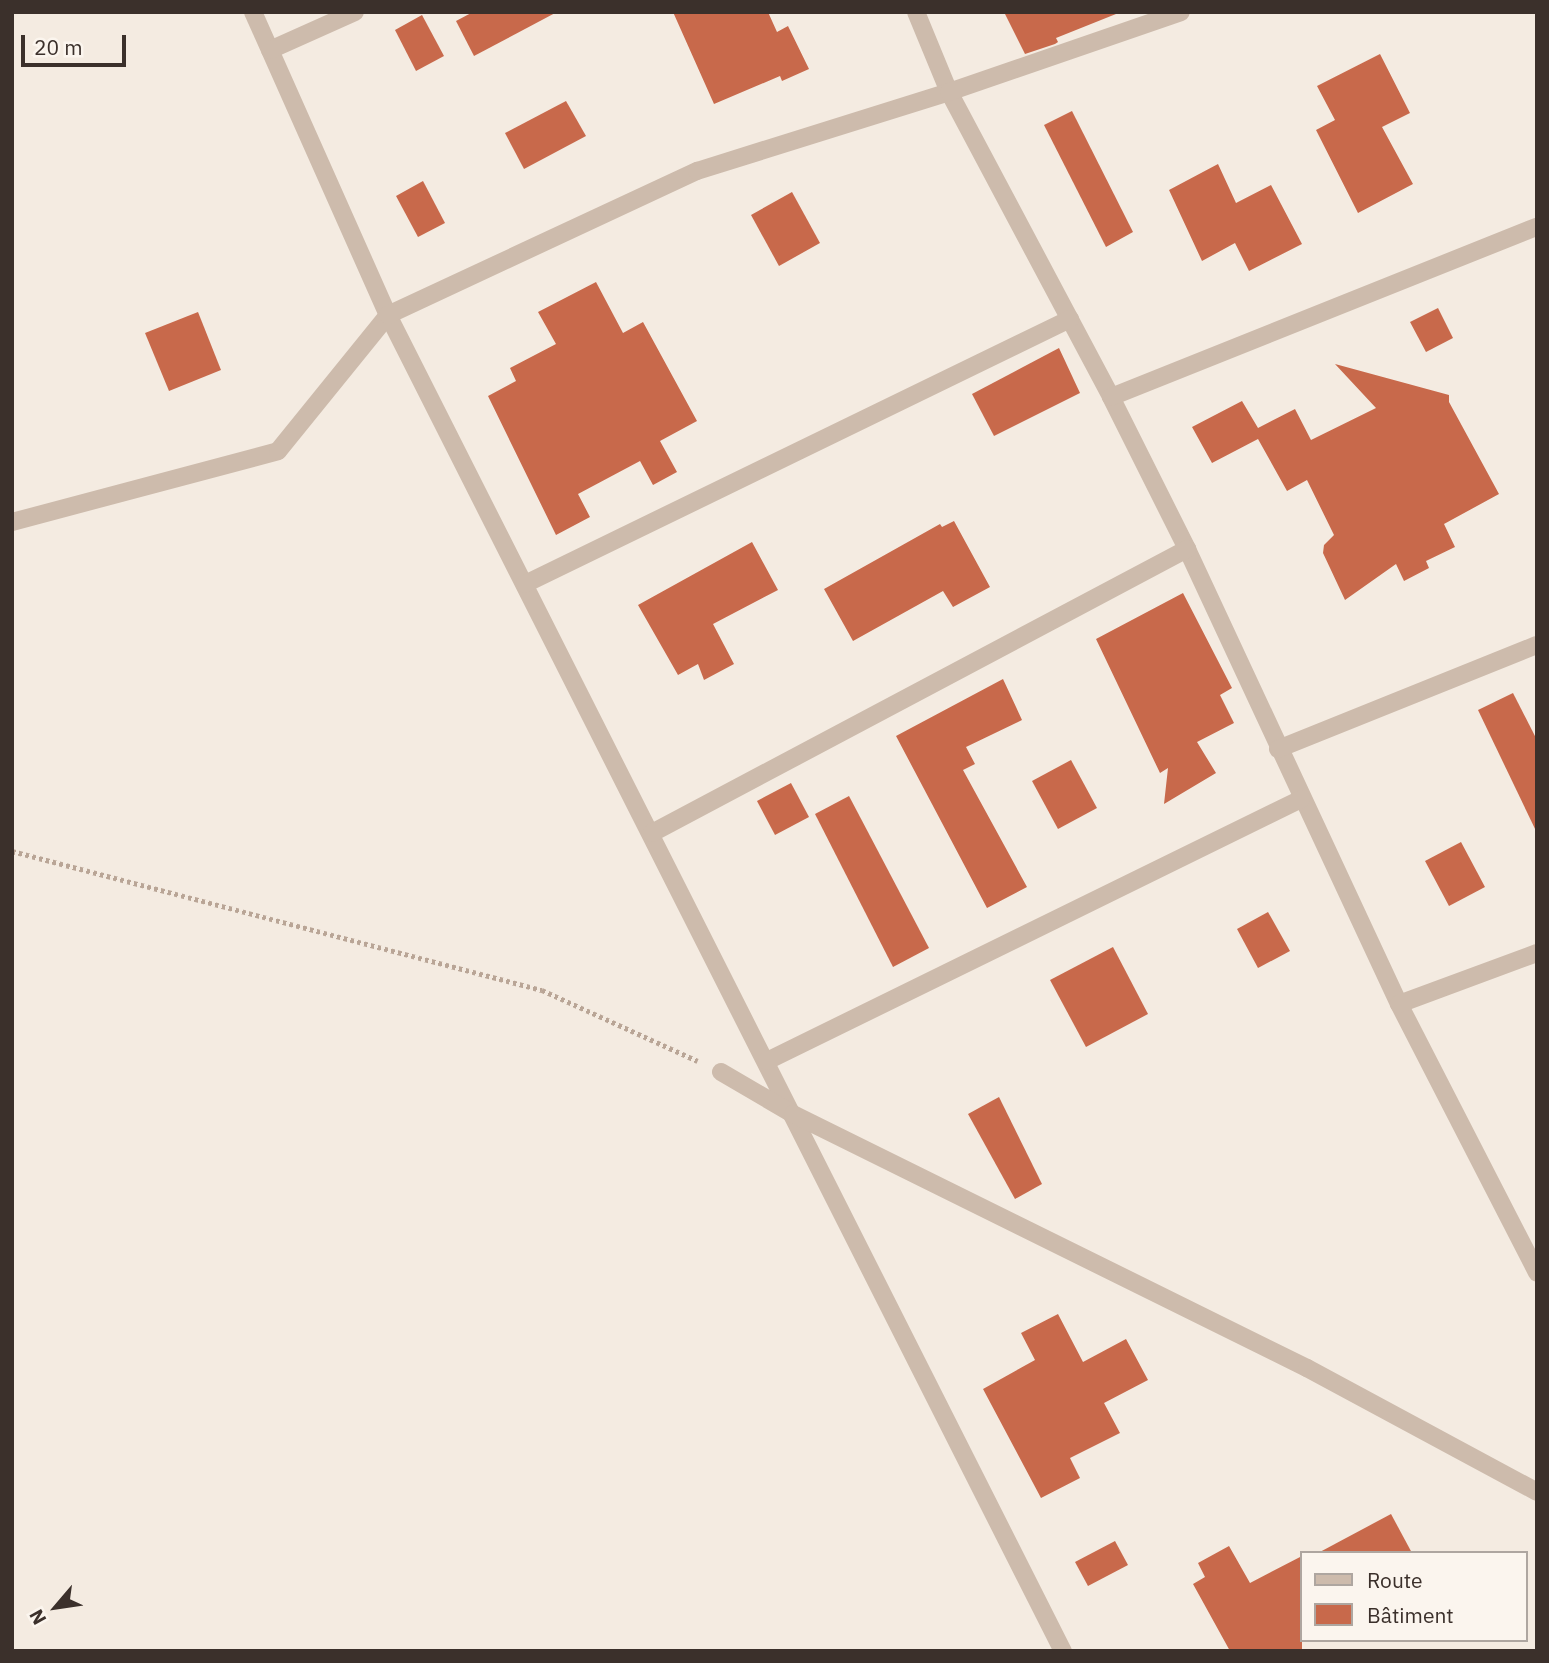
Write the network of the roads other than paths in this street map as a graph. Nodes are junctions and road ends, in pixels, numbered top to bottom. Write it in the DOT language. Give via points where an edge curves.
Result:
graph roads {
  1 [pos="253,12"];
  2 [pos="355,12"];
  3 [pos="916,12"];
  4 [pos="1181,12"];
  5 [pos="270,50"];
  6 [pos="949,92"];
  7 [pos="1537,227"];
  8 [pos="388,314"];
  9 [pos="1070,319"];
  10 [pos="1111,397"];
  11 [pos="12,522"];
  12 [pos="1187,549"];
  13 [pos="525,584"];
  14 [pos="1537,645"];
  15 [pos="1278,749"];
  16 [pos="1301,799"];
  17 [pos="652,833"];
  18 [pos="1537,953"];
  19 [pos="1399,1004"];
  20 [pos="767,1061"];
  21 [pos="721,1072"];
  22 [pos="793,1114"];
  23 [pos="1537,1273"];
  24 [pos="1537,1492"];
  25 [pos="1063,1651"];
  1 -- 5 [label="street"];
  2 -- 5 [label="street"];
  3 -- 6 [label="street"];
  4 -- 6 [label="street"];
  5 -- 8 [label="street"];
  6 -- 8 [label="street" via="697,171"];
  6 -- 9 [label="street"];
  7 -- 10 [label="street"];
  8 -- 11 [label="street" via="278,451"];
  8 -- 13 [label="street"];
  9 -- 10 [label="street"];
  9 -- 13 [label="street"];
  10 -- 12 [label="street"];
  12 -- 15 [label="street"];
  12 -- 17 [label="street"];
  13 -- 17 [label="street"];
  14 -- 15 [label="street"];
  15 -- 16 [label="street"];
  16 -- 19 [label="street"];
  16 -- 20 [label="street"];
  17 -- 20 [label="street"];
  18 -- 19 [label="street"];
  19 -- 23 [label="street"];
  20 -- 22 [label="street"];
  21 -- 22 [label="street"];
  22 -- 24 [label="street" via="1307,1368"];
  22 -- 25 [label="street"];
}
